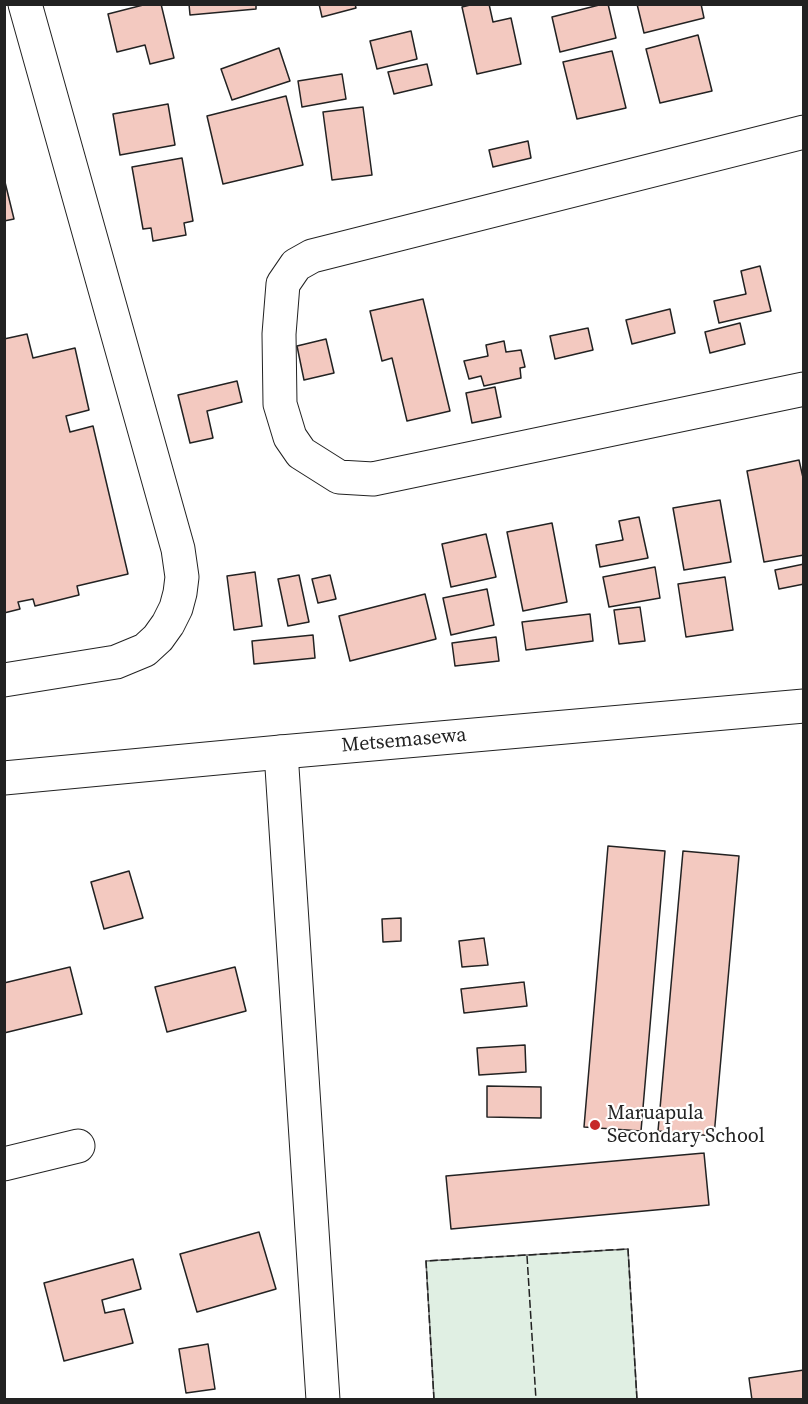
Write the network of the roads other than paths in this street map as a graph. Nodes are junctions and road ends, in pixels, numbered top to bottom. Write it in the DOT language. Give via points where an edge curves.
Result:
graph roads {
  1 [pos="25,4"];
  2 [pos="804,132"];
  3 [pos="804,389"];
  4 [pos="4,680"];
  5 [pos="804,706"];
  6 [pos="281,752"];
  7 [pos="4,778"];
  8 [pos="78,1146"];
  9 [pos="4,1164"];
  10 [pos="323,1400"];
  1 -- 4 [label="street" via="178,549 182,577 176,608 168,624 145,650 116,662"];
  2 -- 3 [label="street" via="312,256 296,265 283,284 279,334 280,404 290,437 301,453 339,477 373,478"];
  5 -- 6 [label="street, Metsemasewa"];
  6 -- 7 [label="street, Metsemasewa"];
  6 -- 10 [label="street"];
  8 -- 9 [label="street"];
}
